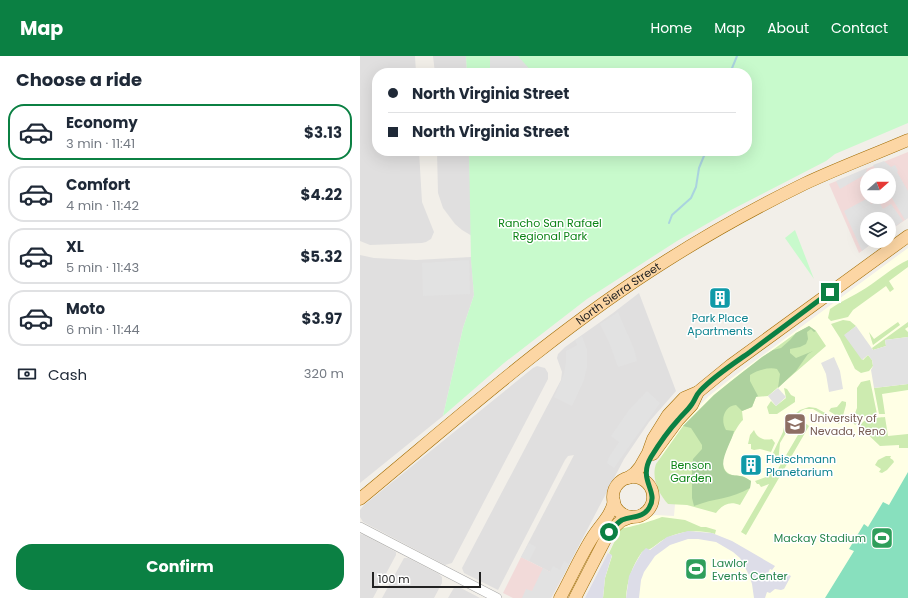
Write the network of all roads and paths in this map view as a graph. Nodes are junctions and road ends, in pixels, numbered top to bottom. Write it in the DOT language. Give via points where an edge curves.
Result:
graph roads {
  1 [pos="908,140"];
  2 [pos="908,236"];
  3 [pos="698,392"];
  4 [pos="628,478"];
  5 [pos="648,485"];
  6 [pos="360,498"];
  7 [pos="614,501"];
  8 [pos="631,517"];
  9 [pos="360,527"];
  10 [pos="497,598"];
  11 [pos="560,598"];
  12 [pos="575,598"];
  1 -- 6 [label="main road, North Sierra Street" via="804,184 732,222 665,262 569,328"];
  2 -- 3 [label="main road"];
  3 -- 4 [label="main road" via="684,398 668,415 640,467"];
  3 -- 5 [label="main road" via="692,405 657,446 650,459 646,468"];
  4 -- 5 [label="main road" via="641,479"];
  4 -- 7 [label="main road" via="617,486"];
  5 -- 8 [label="main road" via="652,496 649,509 644,514"];
  7 -- 8 [label="main road" via="619,511"];
  7 -- 11 [label="main road" via="609,516 592,538"];
  8 -- 12 [label="main road" via="621,521 609,532"];
  9 -- 10 [label="street"];
}
